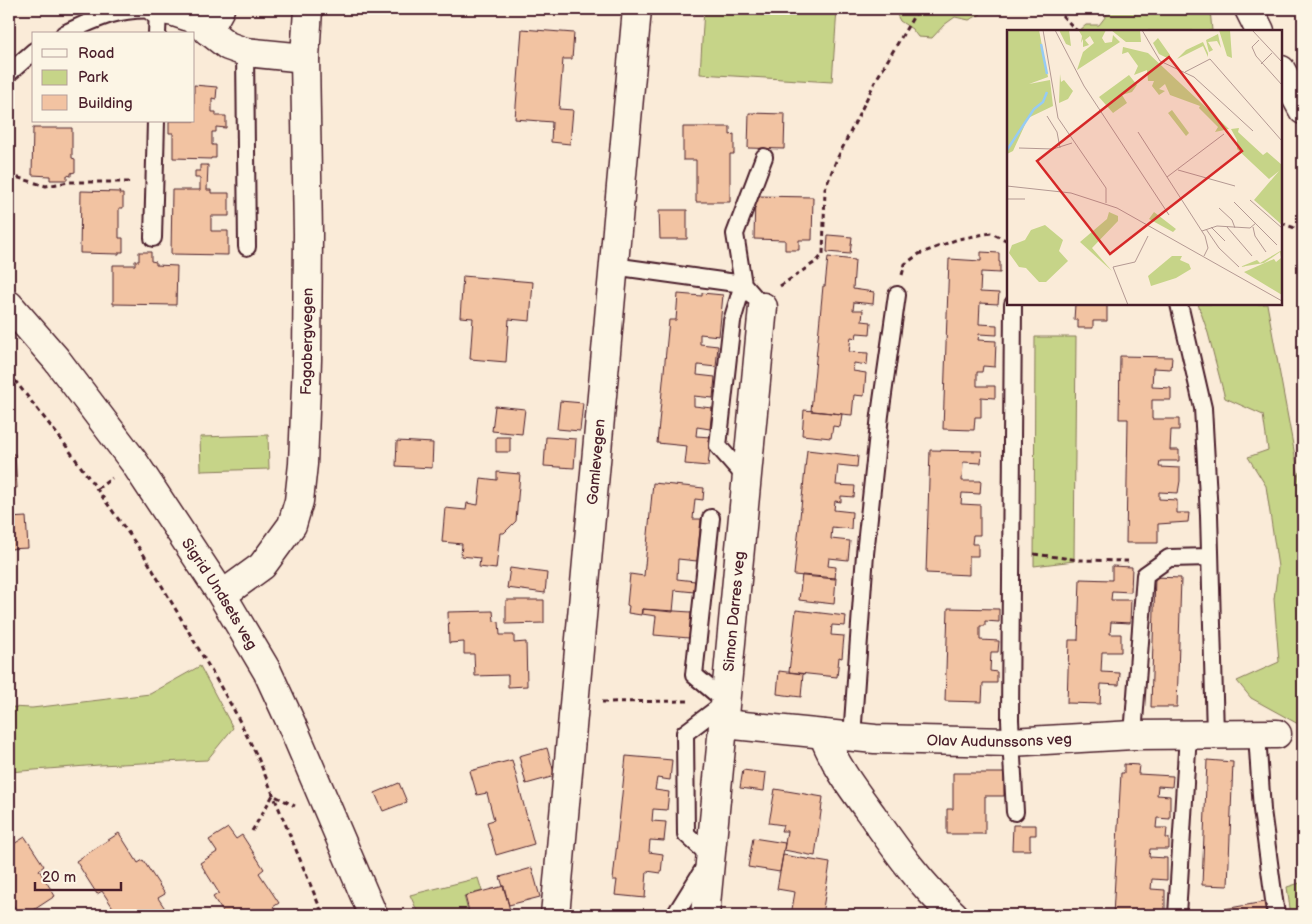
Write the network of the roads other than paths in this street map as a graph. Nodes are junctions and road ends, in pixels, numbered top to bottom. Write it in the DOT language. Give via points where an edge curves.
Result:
graph roads {
  1 [pos="308,9"];
  2 [pos="637,9"];
  3 [pos="1249,9"];
  4 [pos="157,18"];
  5 [pos="214,20"];
  6 [pos="1260,30"];
  7 [pos="69,32"];
  8 [pos="245,52"];
  9 [pos="32,53"];
  10 [pos="305,58"];
  11 [pos="1282,72"];
  12 [pos="9,73"];
  13 [pos="1303,110"];
  14 [pos="156,122"];
  15 [pos="764,157"];
  16 [pos="153,238"];
  17 [pos="247,247"];
  18 [pos="613,266"];
  19 [pos="742,284"];
  20 [pos="896,295"];
  21 [pos="9,305"];
  22 [pos="1012,305"];
  23 [pos="1179,305"];
  24 [pos="764,307"];
  25 [pos="747,479"];
  26 [pos="711,518"];
  27 [pos="1210,557"];
  28 [pos="222,595"];
  29 [pos="725,713"];
  30 [pos="823,734"];
  31 [pos="1188,734"];
  32 [pos="1215,734"];
  33 [pos="1267,734"];
  34 [pos="1133,735"];
  35 [pos="852,737"];
  36 [pos="1010,742"];
  37 [pos="1016,812"];
  38 [pos="711,857"];
  39 [pos="373,915"];
  40 [pos="555,915"];
  41 [pos="675,915"];
  42 [pos="705,915"];
  43 [pos="954,915"];
  44 [pos="1177,915"];
  45 [pos="1276,915"];
  1 -- 10 [label="street, Fagabergvegen"];
  2 -- 18 [label="street, Gamlevegen"];
  3 -- 6 [label="street"];
  4 -- 5 [label="street" via="174,12"];
  4 -- 7 [label="lane" via="135,9 120,11"];
  5 -- 8 [label="street" via="228,46"];
  8 -- 10 [label="street"];
  8 -- 17 [label="lane"];
  9 -- 12 [label="lane"];
  10 -- 28 [label="street, Fagabergvegen" via="308,360 299,501 292,525 262,566"];
  11 -- 13 [label="street"];
  14 -- 16 [label="lane"];
  15 -- 19 [label="lane" via="735,234"];
  18 -- 19 [label="lane"];
  18 -- 40 [label="street, Gamlevegen"];
  19 -- 24 [label="lane"];
  19 -- 25 [label="lane" via="732,321 718,446"];
  20 -- 35 [label="lane" via="865,554"];
  21 -- 28 [label="street, Sigrid Undsets veg" via="56,359 134,462"];
  22 -- 36 [label="lane"];
  23 -- 27 [label="lane" via="1203,408"];
  24 -- 25 [label="street, Simon Darres veg"];
  25 -- 29 [label="street, Simon Darres veg"];
  26 -- 29 [label="lane" via="694,674"];
  27 -- 32 [label="lane"];
  27 -- 34 [label="lane" via="1169,558 1145,576"];
  28 -- 39 [label="street, Sigrid Undsets veg" via="267,671"];
  29 -- 30 [label="street, Olav Audunssons veg"];
  29 -- 38 [label="street, Simon Darres veg"];
  29 -- 38 [label="lane" via="685,733 686,834"];
  30 -- 35 [label="street, Olav Audunssons veg"];
  30 -- 43 [label="street" via="830,753 916,876"];
  31 -- 32 [label="street, Olav Audunssons veg"];
  31 -- 34 [label="street, Olav Audunssons veg"];
  31 -- 44 [label="lane"];
  32 -- 33 [label="street, Olav Audunssons veg"];
  33 -- 45 [label="lane" via="1262,810"];
  34 -- 36 [label="street, Olav Audunssons veg"];
  35 -- 36 [label="street, Olav Audunssons veg"];
  36 -- 37 [label="lane"];
  38 -- 41 [label="lane"];
  38 -- 42 [label="street, Simon Darres veg"];
}
